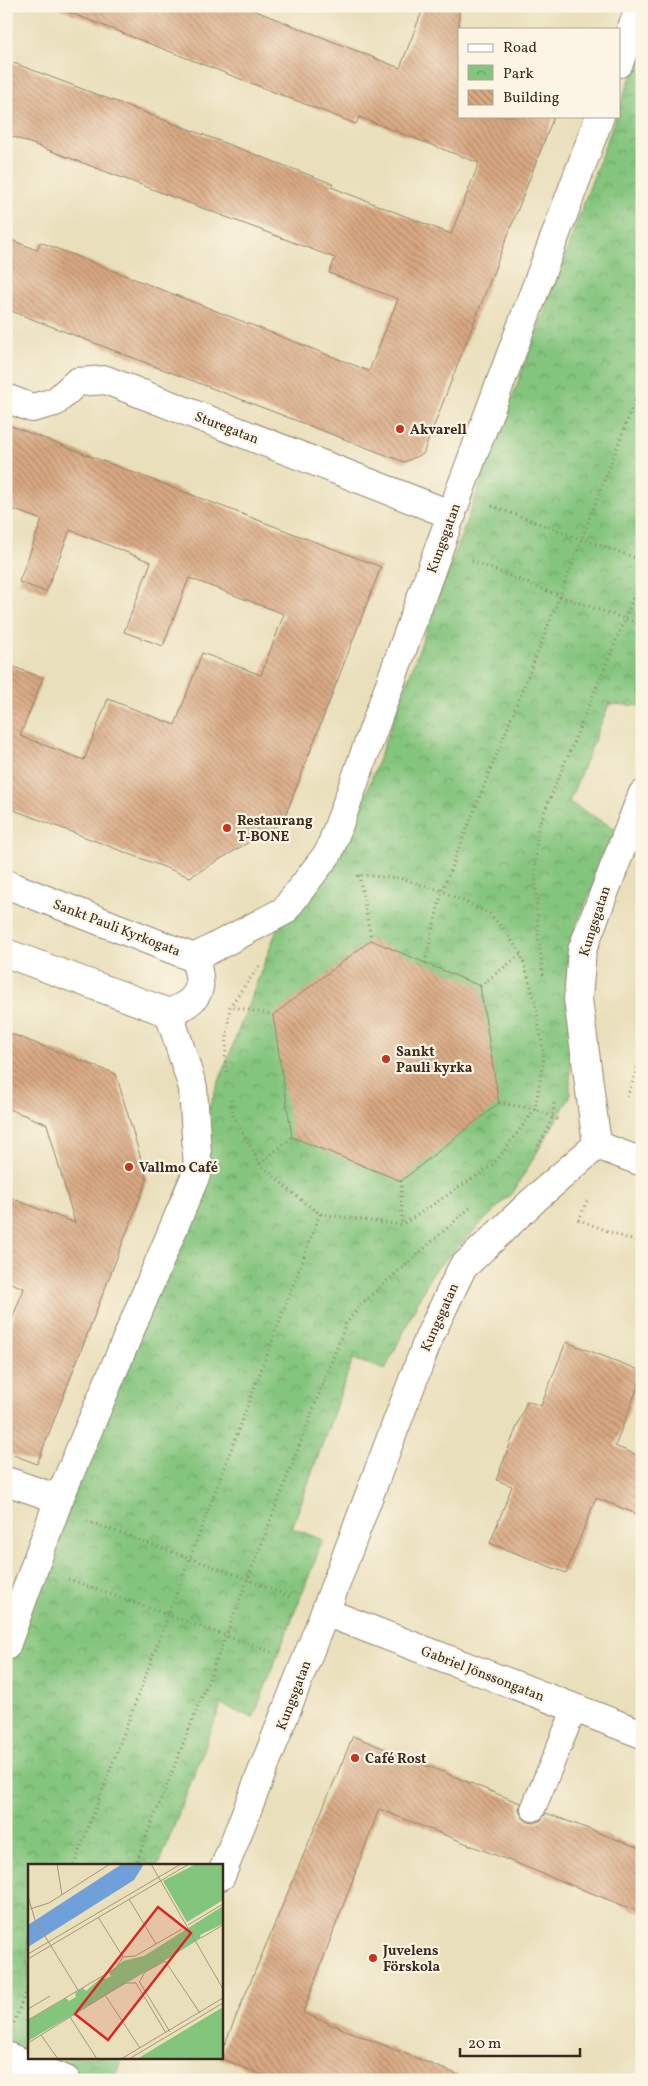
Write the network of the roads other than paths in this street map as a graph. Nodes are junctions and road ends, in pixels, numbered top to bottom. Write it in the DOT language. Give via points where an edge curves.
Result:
graph roads {
  1 [pos="640,6"];
  2 [pos="620,60"];
  3 [pos="599,118"];
  4 [pos="6,398"];
  5 [pos="456,504"];
  6 [pos="642,795"];
  7 [pos="6,884"];
  8 [pos="6,953"];
  9 [pos="194,958"];
  10 [pos="169,1013"];
  11 [pos="603,1147"];
  12 [pos="642,1162"];
  13 [pos="6,1481"];
  14 [pos="58,1499"];
  15 [pos="325,1612"];
  16 [pos="6,1646"];
  17 [pos="575,1708"];
  18 [pos="642,1734"];
  19 [pos="533,1808"];
  20 [pos="222,1873"];
  21 [pos="6,2056"];
  22 [pos="66,2080"];
  1 -- 2 [label="street"];
  3 -- 5 [label="street, Kungsgatan"];
  4 -- 5 [label="street, Sturegatan" via="32,408 55,402 76,382 106,380"];
  5 -- 9 [label="street, Kungsgatan" via="329,852 284,911"];
  6 -- 11 [label="street, Kungsgatan" via="582,950 578,999"];
  7 -- 9 [label="street, Sankt Pauli Kyrkogata"];
  8 -- 10 [label="street"];
  9 -- 10 [label="street, Sankt Pauli Kyrkogata" via="200,974 198,993 187,1006"];
  10 -- 14 [label="street" via="193,1088 198,1170"];
  11 -- 12 [label="street"];
  11 -- 15 [label="street, Kungsgatan" via="535,1199 462,1268 430,1336"];
  13 -- 14 [label="street"];
  14 -- 16 [label="street"];
  15 -- 17 [label="street, Gabriel Jönssongatan"];
  15 -- 20 [label="street, Kungsgatan"];
  17 -- 18 [label="street, Gabriel Jönssongatan"];
  17 -- 19 [label="lane"];
  21 -- 22 [label="street"];
}
